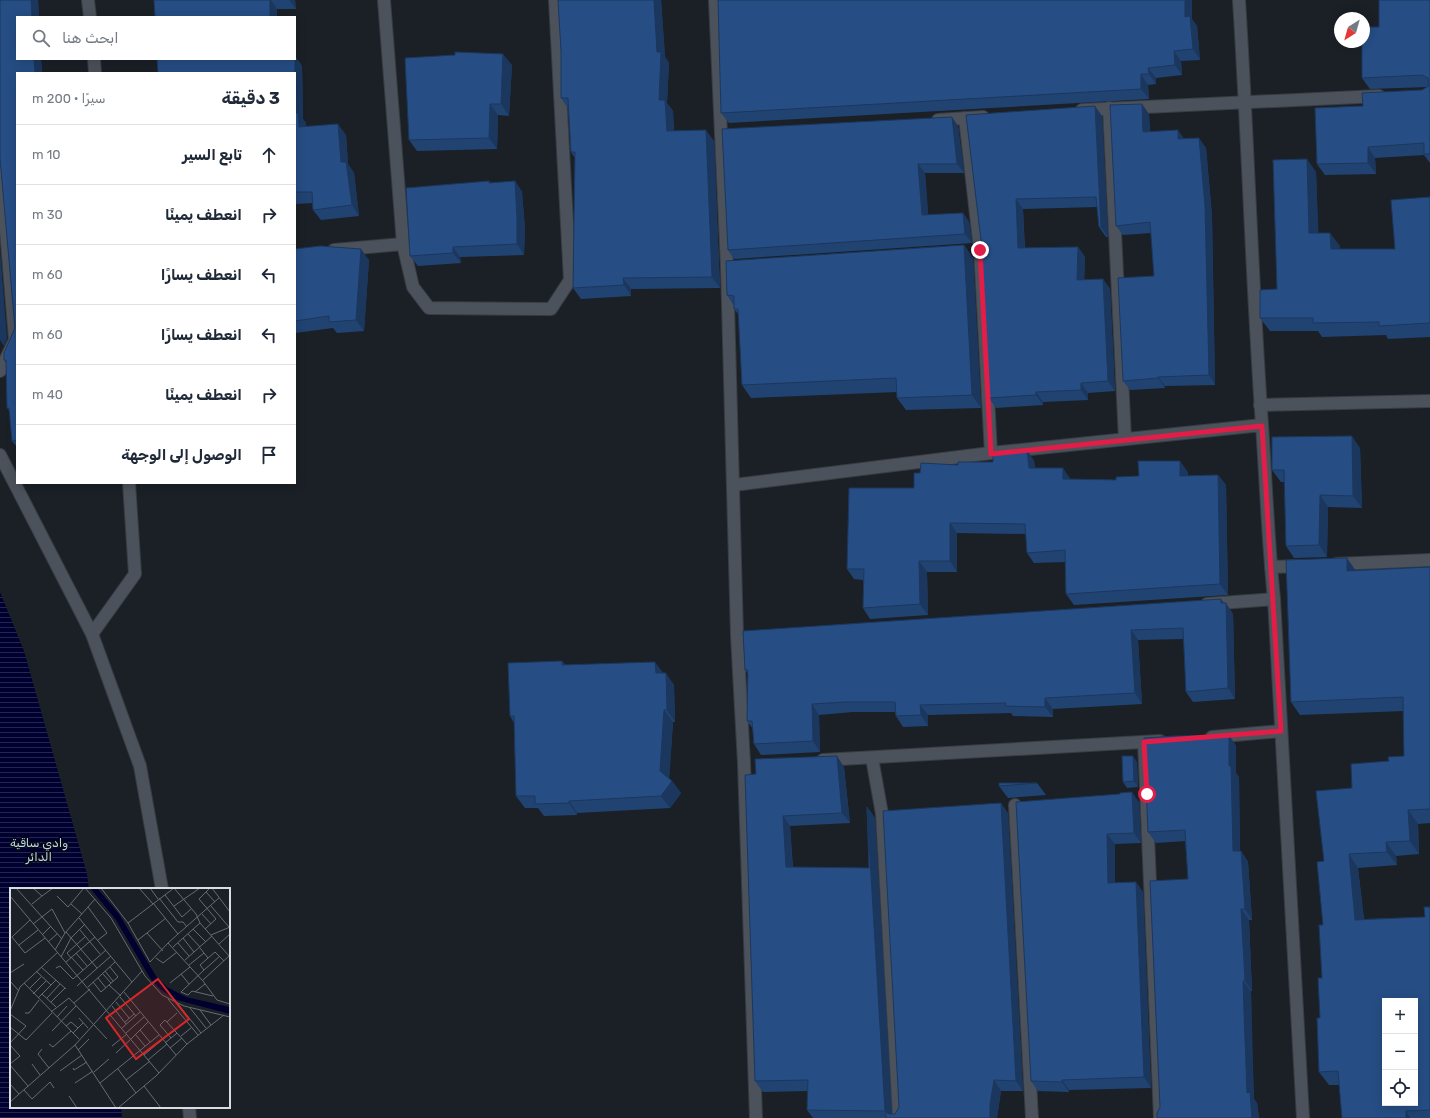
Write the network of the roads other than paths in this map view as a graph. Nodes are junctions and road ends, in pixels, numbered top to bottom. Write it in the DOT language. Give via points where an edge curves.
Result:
graph roads {
  1 [pos="88,0"];
  2 [pos="384,0"];
  3 [pos="555,0"];
  4 [pos="715,0"];
  5 [pos="1239,0"];
  6 [pos="90,16"];
  7 [pos="94,60"];
  8 [pos="95,72"];
  9 [pos="1392,96"];
  10 [pos="1245,103"];
  11 [pos="1110,108"];
  12 [pos="1072,110"];
  13 [pos="995,116"];
  14 [pos="965,118"];
  15 [pos="926,120"];
  16 [pos="736,130"];
  17 [pos="720,131"];
  18 [pos="0,157"];
  19 [pos="403,244"];
  20 [pos="326,250"];
  21 [pos="980,250"];
  22 [pos="964,251"];
  23 [pos="743,266"];
  24 [pos="727,267"];
  25 [pos="0,371"];
  26 [pos="1430,402"];
  27 [pos="1260,405"];
  28 [pos="1262,426"];
  29 [pos="1125,439"];
  30 [pos="991,454"];
  31 [pos="0,455"];
  32 [pos="128,484"];
  33 [pos="734,485"];
  34 [pos="1430,560"];
  35 [pos="1326,565"];
  36 [pos="1310,566"];
  37 [pos="1271,568"];
  38 [pos="1274,599"];
  39 [pos="1195,604"];
  40 [pos="92,634"];
  41 [pos="1281,731"];
  42 [pos="1197,738"];
  43 [pos="1174,740"];
  44 [pos="1144,742"];
  45 [pos="872,758"];
  46 [pos="812,760"];
  47 [pos="744,763"];
  48 [pos="759,763"];
  49 [pos="1147,794"];
  50 [pos="1131,795"];
  51 [pos="1031,804"];
  52 [pos="1015,805"];
  53 [pos="1000,806"];
  54 [pos="898,813"];
  55 [pos="882,814"];
  56 [pos="162,888"];
  57 [pos="189,1108"];
  58 [pos="190,1118"];
  59 [pos="756,1118"];
  60 [pos="899,1118"];
  61 [pos="1032,1118"];
  62 [pos="1160,1118"];
  63 [pos="1302,1118"];
  1 -- 6 [label="street"];
  2 -- 19 [label="street"];
  3 -- 19 [label="street" via="570,280 551,309 429,308 413,287"];
  4 -- 17 [label="street"];
  5 -- 10 [label="street"];
  7 -- 8 [label="street"];
  9 -- 10 [label="street"];
  10 -- 11 [label="street"];
  10 -- 27 [label="street"];
  11 -- 12 [label="street"];
  11 -- 29 [label="street"];
  13 -- 14 [label="street"];
  14 -- 15 [label="street"];
  14 -- 21 [label="street"];
  16 -- 17 [label="street"];
  17 -- 24 [label="street"];
  18 -- 25 [label="street" via="15,340"];
  19 -- 20 [label="street"];
  21 -- 22 [label="street"];
  21 -- 30 [label="street"];
  23 -- 24 [label="street"];
  24 -- 33 [label="street"];
  26 -- 27 [label="street"];
  27 -- 28 [label="street"];
  28 -- 29 [label="street"];
  28 -- 37 [label="street"];
  29 -- 30 [label="street"];
  30 -- 33 [label="street"];
  31 -- 40 [label="street"];
  32 -- 40 [label="street" via="136,574"];
  33 -- 47 [label="street"];
  34 -- 35 [label="street"];
  36 -- 37 [label="street"];
  37 -- 38 [label="street"];
  38 -- 39 [label="street"];
  38 -- 41 [label="street"];
  40 -- 56 [label="street" via="140,766"];
  41 -- 42 [label="street"];
  41 -- 63 [label="street"];
  43 -- 44 [label="street"];
  44 -- 45 [label="street"];
  44 -- 49 [label="street"];
  45 -- 46 [label="street"];
  45 -- 55 [label="street"];
  47 -- 48 [label="street"];
  47 -- 59 [label="street"];
  49 -- 50 [label="street"];
  49 -- 62 [label="street"];
  51 -- 52 [label="street"];
  52 -- 53 [label="street"];
  52 -- 61 [label="street"];
  54 -- 55 [label="street"];
  55 -- 60 [label="street"];
  57 -- 58 [label="street"];
}
